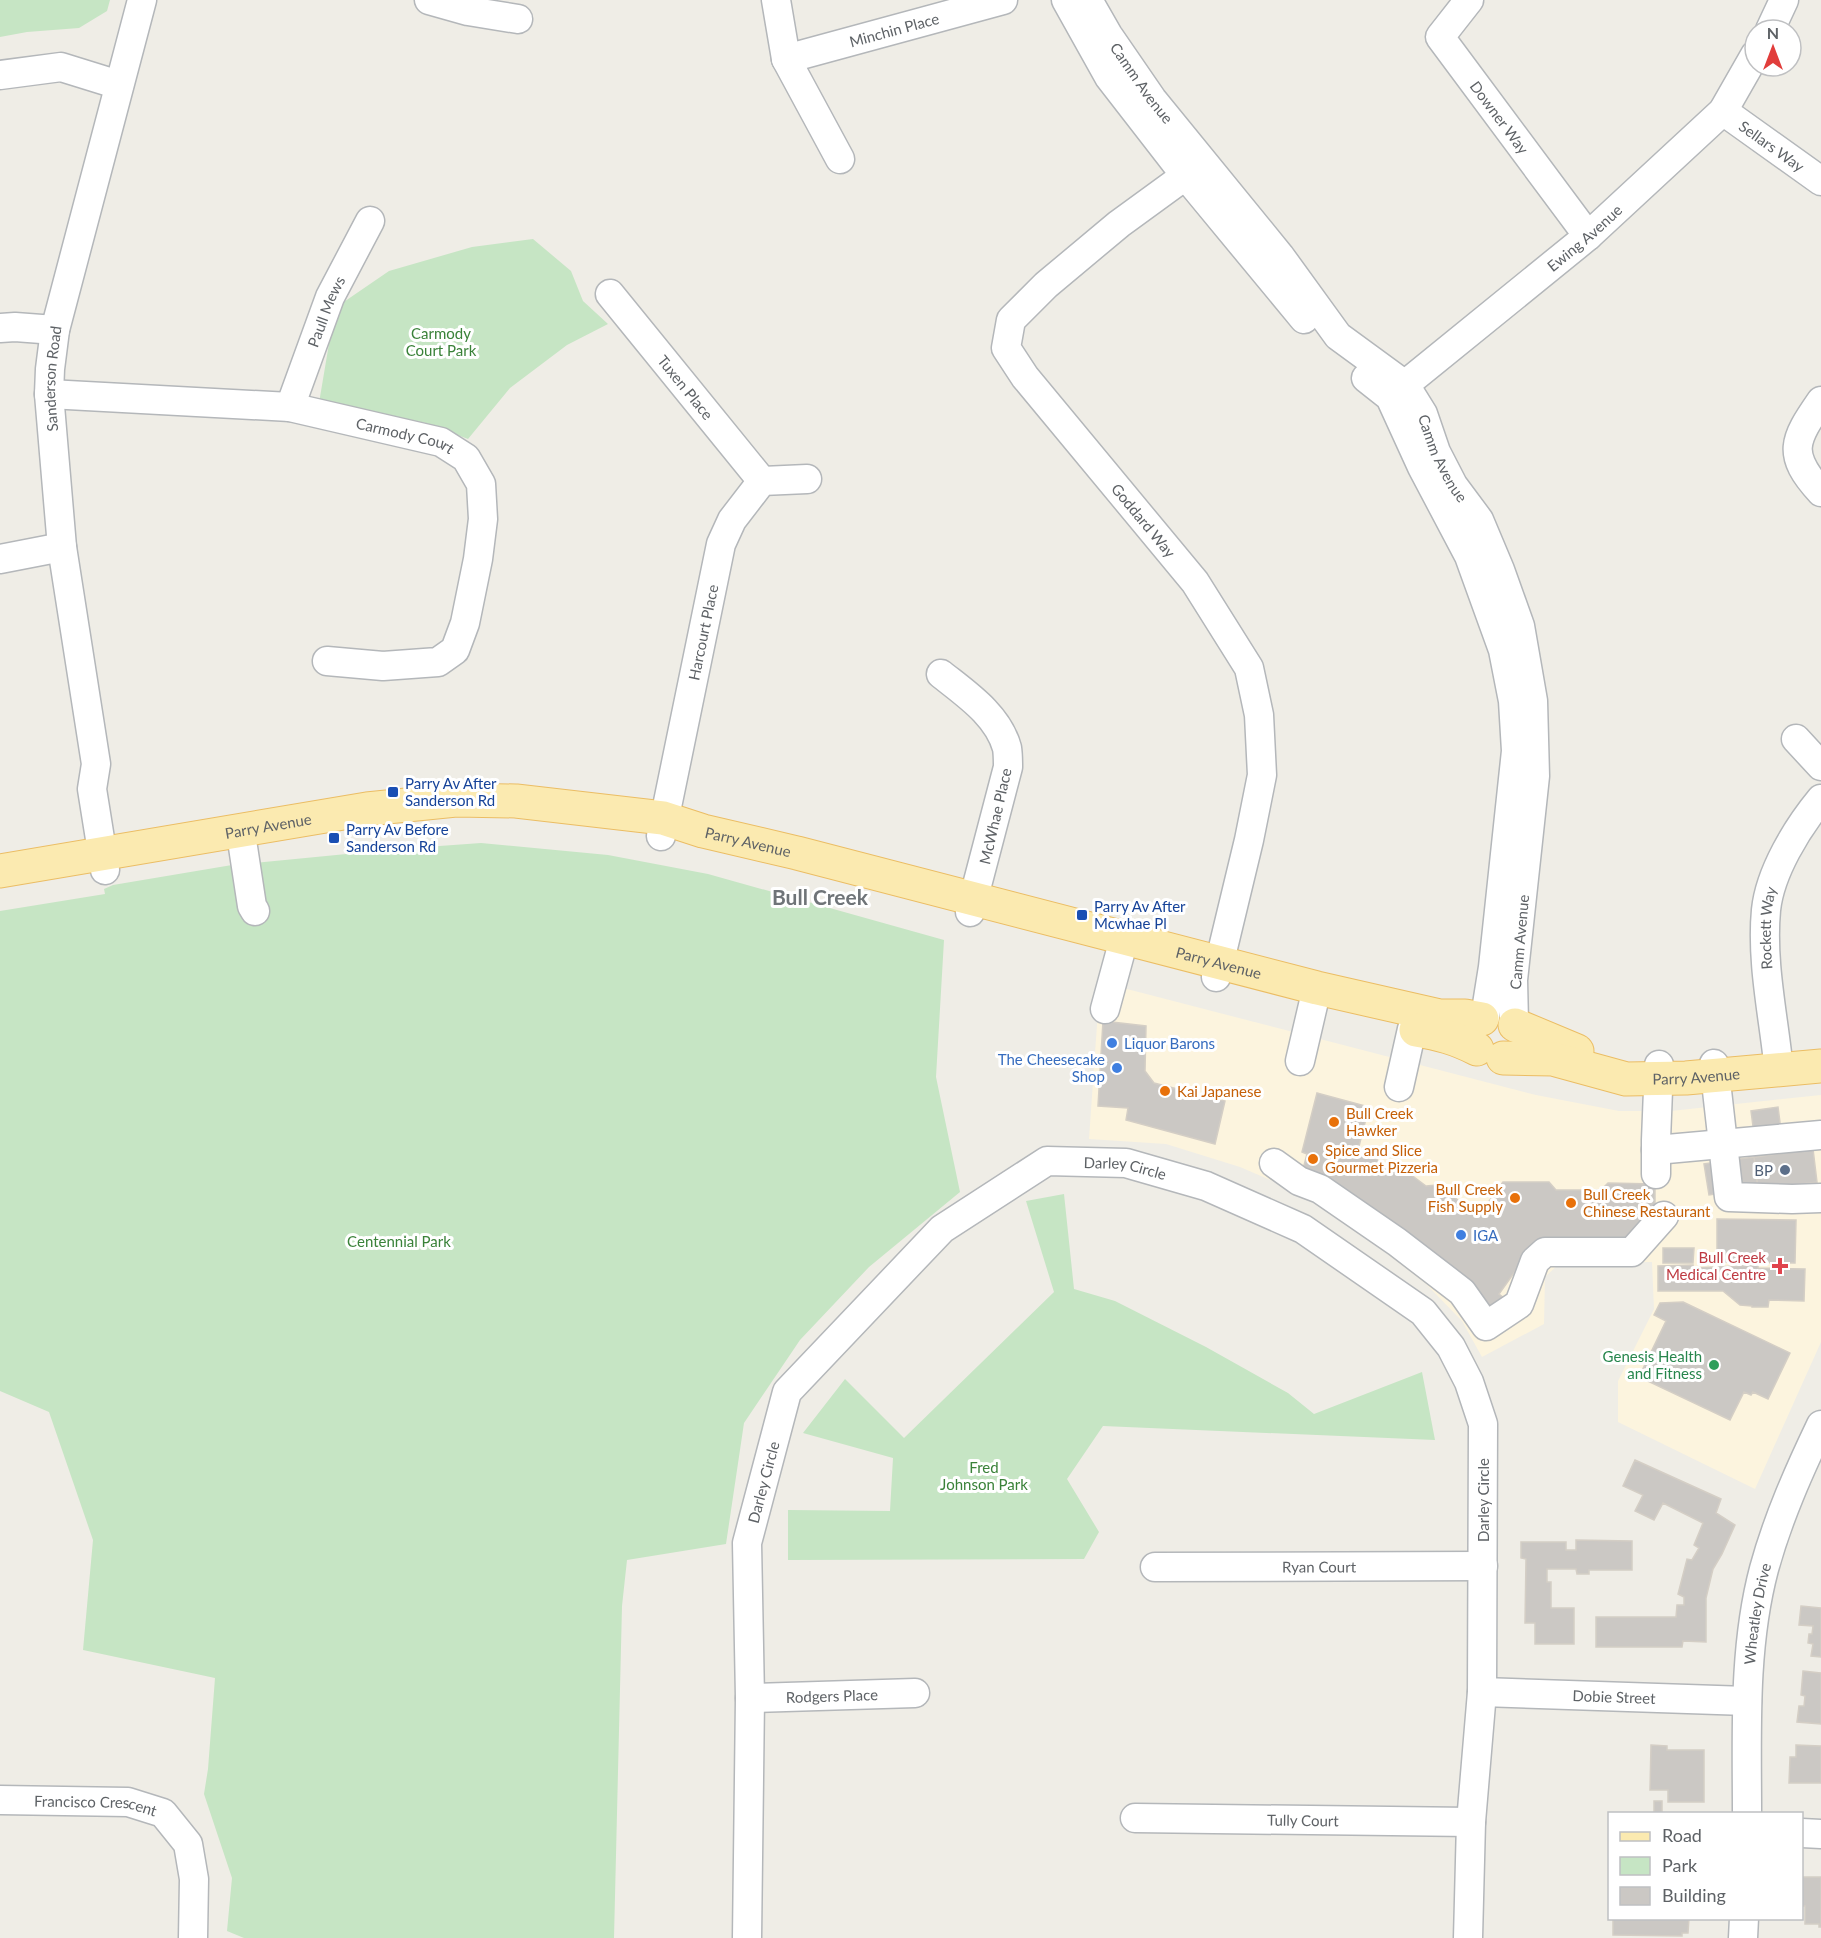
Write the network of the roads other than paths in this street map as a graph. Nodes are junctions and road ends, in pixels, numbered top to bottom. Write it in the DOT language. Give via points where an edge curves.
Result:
graph roads {
  1 [pos="142,0"];
  2 [pos="429,0"];
  3 [pos="776,0"];
  4 [pos="1003,0"];
  5 [pos="1066,0"];
  6 [pos="1088,0"];
  7 [pos="1469,0"];
  8 [pos="1784,0"];
  9 [pos="1776,18"];
  10 [pos="518,20"];
  11 [pos="786,59"];
  12 [pos="0,75"];
  13 [pos="1743,76"];
  14 [pos="119,85"];
  15 [pos="1723,111"];
  16 [pos="840,159"];
  17 [pos="1194,169"];
  18 [pos="1821,181"];
  19 [pos="370,221"];
  20 [pos="1588,236"];
  21 [pos="610,294"];
  22 [pos="0,328"];
  23 [pos="55,330"];
  24 [pos="1398,391"];
  25 [pos="49,394"];
  26 [pos="1821,401"];
  27 [pos="290,407"];
  28 [pos="807,479"];
  29 [pos="762,481"];
  30 [pos="1821,492"];
  31 [pos="62,547"];
  32 [pos="0,559"];
  33 [pos="327,661"];
  34 [pos="940,674"];
  35 [pos="1796,739"];
  36 [pos="1821,766"];
  37 [pos="1821,799"];
  38 [pos="662,827"];
  39 [pos="243,847"];
  40 [pos="114,860"];
  41 [pos="0,871"];
  42 [pos="0,887"];
  43 [pos="973,906"];
  44 [pos="255,911"];
  45 [pos="1122,946"];
  46 [pos="1218,969"];
  47 [pos="1315,995"];
  48 [pos="1105,1009"];
  49 [pos="1412,1029"];
  50 [pos="1496,1032"];
  51 [pos="1300,1061"];
  52 [pos="1820,1063"];
  53 [pos="1778,1064"];
  54 [pos="1715,1070"];
  55 [pos="1659,1072"];
  56 [pos="1399,1087"];
  57 [pos="1821,1135"];
  58 [pos="1723,1145"];
  59 [pos="1274,1163"];
  60 [pos="1821,1198"];
  61 [pos="1665,1216"];
  62 [pos="1821,1425"];
  63 [pos="1483,1566"];
  64 [pos="1155,1567"];
  65 [pos="1482,1692"];
  66 [pos="915,1693"];
  67 [pos="750,1698"];
  68 [pos="1747,1701"];
  69 [pos="0,1800"];
  70 [pos="1747,1812"];
  71 [pos="1135,1818"];
  72 [pos="1471,1822"];
  73 [pos="1803,1833"];
  74 [pos="1821,1834"];
  75 [pos="1744,1920"];
  76 [pos="193,1938"];
  77 [pos="747,1938"];
  78 [pos="1468,1938"];
  79 [pos="1743,1938"];
  1 -- 14 [label="street, Sanderson Road"];
  2 -- 10 [label="street"];
  3 -- 11 [label="street"];
  4 -- 11 [label="street, Minchin Place"];
  5 -- 17 [label="street, Camm Avenue" via="1110,77"];
  6 -- 17 [label="street, Camm Avenue"];
  7 -- 20 [label="street, Downer Way" via="1440,37"];
  8 -- 9 [label="street"];
  11 -- 16 [label="street"];
  12 -- 14 [label="street" via="61,67"];
  13 -- 15 [label="street, Ewing Avenue"];
  14 -- 23 [label="street, Sanderson Road"];
  15 -- 18 [label="street, Sellars Way"];
  15 -- 20 [label="street, Ewing Avenue"];
  17 -- 24 [label="street, Camm Avenue" via="1280,256 1338,336"];
  17 -- 46 [label="street, Goddard Way" via="1095,243 1039,292 1011,320 1006,348 1025,377 1195,582 1249,668 1259,715 1262,775"];
  19 -- 27 [label="street, Paull Mews" via="330,297"];
  20 -- 24 [label="street, Ewing Avenue"];
  21 -- 29 [label="street, Tuxen Place"];
  22 -- 23 [label="street"];
  23 -- 25 [label="street, Sanderson Road"];
  24 -- 50 [label="street, Camm Avenue" via="1422,414 1453,485 1479,520 1520,626 1533,701 1535,776 1513,980"];
  25 -- 27 [label="street, Carmody Court"];
  25 -- 31 [label="street, Sanderson Road"];
  26 -- 30 [label="street" via="1801,430 1797,452 1805,475"];
  27 -- 33 [label="street, Carmody Court" via="441,442 466,458 482,484 478,559 465,623 455,650 438,662 383,666"];
  28 -- 29 [label="street"];
  29 -- 38 [label="street, Harcourt Place" via="732,520 721,543"];
  31 -- 32 [label="street"];
  31 -- 40 [label="street, Sanderson Road" via="96,764 92,789"];
  34 -- 43 [label="street, McWhae Place" via="981,706 1007,748 1008,767"];
  35 -- 36 [label="street"];
  37 -- 53 [label="street, Rockett Way" via="1778,868 1766,908 1764,949"];
  38 -- 39 [label="main road, Parry Avenue" via="466,817 376,824"];
  38 -- 40 [label="main road, Parry Avenue" via="516,801 456,800 367,809"];
  38 -- 43 [label="main road, Parry Avenue" via="868,885"];
  39 -- 40 [label="main road, Parry Avenue"];
  39 -- 44 [label="street"];
  40 -- 41 [label="main road, Parry Avenue"];
  40 -- 42 [label="main road, Parry Avenue"];
  43 -- 45 [label="main road, Parry Avenue"];
  45 -- 46 [label="main road, Parry Avenue"];
  45 -- 48 [label="street"];
  46 -- 47 [label="main road, Parry Avenue"];
  47 -- 49 [label="main road, Parry Avenue"];
  47 -- 50 [label="main road, Parry Avenue" via="1440,1017 1466,1016"];
  47 -- 51 [label="street"];
  49 -- 50 [label="main road, Parry Avenue" via="1459,1040"];
  49 -- 56 [label="street"];
  50 -- 55 [label="main road, Parry Avenue"];
  52 -- 53 [label="main road, Parry Avenue"];
  53 -- 54 [label="main road, Parry Avenue"];
  54 -- 55 [label="main road, Parry Avenue"];
  54 -- 58 [label="street"];
  55 -- 58 [label="street" via="1656,1162"];
  57 -- 58 [label="street"];
  58 -- 60 [label="street" via="1729,1197"];
  59 -- 61 [label="street" via="1299,1181 1320,1189 1453,1285 1486,1326 1519,1304 1535,1261 1545,1252 1632,1251"];
  62 -- 68 [label="street, Wheatley Drive" via="1792,1486 1764,1569 1752,1635"];
  63 -- 64 [label="street, Ryan Court"];
  63 -- 65 [label="street, Darley Circle"];
  63 -- 67 [label="street, Darley Circle" via="1483,1424 1469,1382 1451,1347 1422,1312 1303,1229 1206,1186 1126,1163 1047,1161 942,1229 787,1392 747,1542"];
  65 -- 68 [label="street, Dobie Street"];
  65 -- 72 [label="street, Darley Circle"];
  66 -- 67 [label="street, Rodgers Place"];
  67 -- 77 [label="street, Darley Circle"];
  68 -- 70 [label="street, Wheatley Drive"];
  69 -- 76 [label="street, Francisco Crescent" via="128,1802 163,1813 188,1844 194,1879"];
  71 -- 72 [label="street, Tully Court"];
  72 -- 78 [label="street, Darley Circle"];
  73 -- 74 [label="street"];
  75 -- 79 [label="street"];
}
